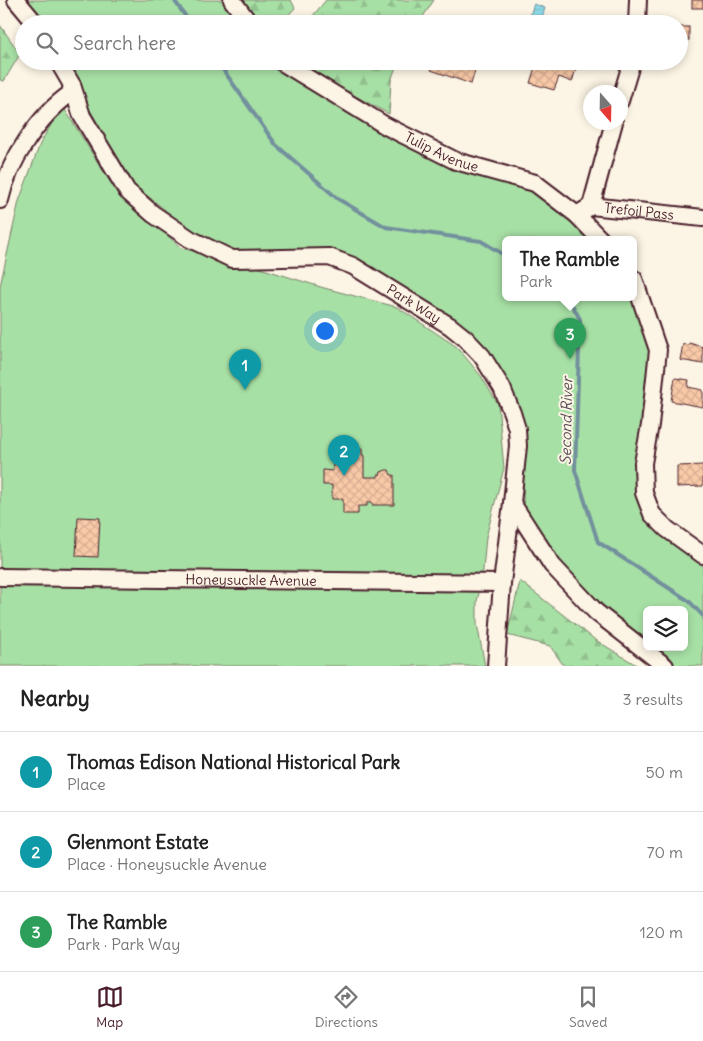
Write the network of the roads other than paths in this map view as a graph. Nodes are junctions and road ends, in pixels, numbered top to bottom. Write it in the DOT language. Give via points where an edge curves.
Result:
graph roads {
  1 [pos="16,0"];
  2 [pos="232,0"];
  3 [pos="638,0"];
  4 [pos="28,15"];
  5 [pos="243,15"];
  6 [pos="637,15"];
  7 [pos="63,70"];
  8 [pos="295,70"];
  9 [pos="629,70"];
  10 [pos="72,85"];
  11 [pos="625,85"];
  12 [pos="611,130"];
  13 [pos="0,200"];
  14 [pos="584,211"];
  15 [pos="703,218"];
  16 [pos="599,236"];
  17 [pos="637,288"];
  18 [pos="512,503"];
  19 [pos="703,555"];
  20 [pos="0,577"];
  21 [pos="502,584"];
  22 [pos="496,666"];
  23 [pos="664,666"];
  1 -- 4 [label="street"];
  2 -- 5 [label="street"];
  3 -- 6 [label="street"];
  7 -- 10 [label="street, Park Way"];
  8 -- 14 [label="street, Tulip Avenue" via="386,126 456,161 536,182"];
  9 -- 11 [label="street"];
  10 -- 13 [label="street" via="70,94 48,114 19,154 9,171"];
  10 -- 18 [label="street, Park Way" via="82,116 127,191 190,240 232,259 329,257 342,261 465,338 482,356 502,388 517,429"];
  12 -- 14 [label="street"];
  14 -- 15 [label="street, Trefoil Pass"];
  14 -- 16 [label="street, Tulip Avenue"];
  17 -- 19 [label="street" via="658,350 643,462 644,493 652,514"];
  18 -- 21 [label="street, Park Way"];
  18 -- 23 [label="street" via="552,565 596,612"];
  20 -- 21 [label="street, Honeysuckle Avenue"];
  21 -- 22 [label="street, Park Way"];
}
